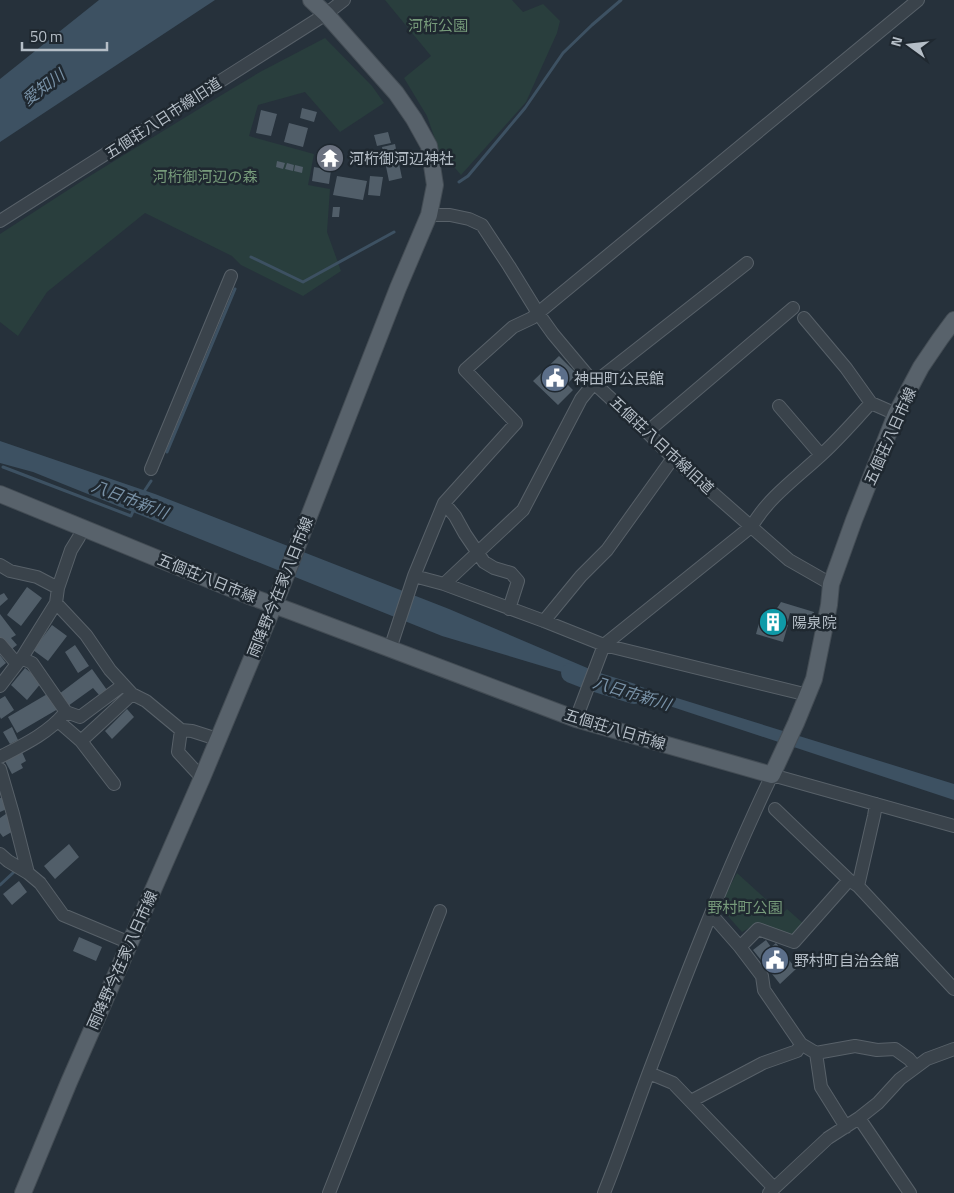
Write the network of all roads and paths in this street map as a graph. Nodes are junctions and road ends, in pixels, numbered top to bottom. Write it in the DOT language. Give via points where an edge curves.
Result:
graph roads {
  1 [pos="344,0"];
  2 [pos="918,0"];
  3 [pos="317,6"];
  4 [pos="429,215"];
  5 [pos="0,222"];
  6 [pos="747,263"];
  7 [pos="231,276"];
  8 [pos="793,308"];
  9 [pos="538,313"];
  10 [pos="804,318"];
  11 [pos="954,320"];
  12 [pos="594,383"];
  13 [pos="871,403"];
  14 [pos="779,406"];
  15 [pos="896,414"];
  16 [pos="647,432"];
  17 [pos="821,455"];
  18 [pos="673,458"];
  19 [pos="151,469"];
  20 [pos="0,494"];
  21 [pos="444,503"];
  22 [pos="752,526"];
  23 [pos="83,528"];
  24 [pos="478,554"];
  25 [pos="0,565"];
  26 [pos="414,576"];
  27 [pos="444,584"];
  28 [pos="831,584"];
  29 [pos="58,588"];
  30 [pos="277,599"];
  31 [pos="56,603"];
  32 [pos="509,609"];
  33 [pos="544,621"];
  34 [pos="0,644"];
  35 [pos="604,645"];
  36 [pos="390,649"];
  37 [pos="19,661"];
  38 [pos="123,685"];
  39 [pos="0,686"];
  40 [pos="132,694"];
  41 [pos="808,695"];
  42 [pos="62,717"];
  43 [pos="576,718"];
  44 [pos="181,730"];
  45 [pos="218,739"];
  46 [pos="81,741"];
  47 [pos="0,757"];
  48 [pos="0,769"];
  49 [pos="772,775"];
  50 [pos="202,778"];
  51 [pos="114,784"];
  52 [pos="876,804"];
  53 [pos="775,809"];
  54 [pos="954,826"];
  55 [pos="0,854"];
  56 [pos="28,873"];
  57 [pos="853,883"];
  58 [pos="440,911"];
  59 [pos="711,914"];
  60 [pos="130,944"];
  61 [pos="740,947"];
  62 [pos="954,989"];
  63 [pos="801,1044"];
  64 [pos="954,1049"];
  65 [pos="816,1053"];
  66 [pos="914,1064"];
  67 [pos="649,1073"];
  68 [pos="690,1100"];
  69 [pos="859,1118"];
  70 [pos="844,1123"];
  71 [pos="772,1190"];
  72 [pos="23,1193"];
  73 [pos="329,1193"];
  74 [pos="604,1193"];
  75 [pos="910,1193"];
  1 -- 3 [label="street, 五個荘八日市線旧道"];
  2 -- 9 [label="street"];
  3 -- 4 [label="main road, 雨降野今在家八日市線" via="396,93 429,146 435,185"];
  3 -- 5 [label="street, 五個荘八日市線旧道"];
  4 -- 9 [label="street, 五個荘八日市線旧道" via="450,215 482,225"];
  4 -- 30 [label="main road, 雨降野今在家八日市線"];
  6 -- 12 [label="street"];
  7 -- 19 [label="street"];
  8 -- 16 [label="street"];
  9 -- 12 [label="street, 五個荘八日市線旧道"];
  9 -- 21 [label="street" via="513,327 465,370 516,424"];
  10 -- 13 [label="street"];
  11 -- 15 [label="main road, 五個荘八日市線" via="921,367"];
  12 -- 16 [label="street, 五個荘八日市線旧道"];
  12 -- 24 [label="street" via="581,399 523,510"];
  13 -- 15 [label="street"];
  13 -- 17 [label="street"];
  14 -- 17 [label="street"];
  15 -- 28 [label="main road, 五個荘八日市線"];
  16 -- 18 [label="street, 五個荘八日市線旧道"];
  17 -- 22 [label="street" via="779,493"];
  18 -- 22 [label="street, 五個荘八日市線旧道"];
  18 -- 33 [label="street" via="607,550"];
  20 -- 23 [label="main road, 五個荘八日市線"];
  21 -- 24 [label="street"];
  21 -- 26 [label="street"];
  22 -- 28 [label="street, 五個荘八日市線旧道" via="788,560"];
  22 -- 35 [label="street"];
  23 -- 29 [label="street" via="71,550"];
  23 -- 30 [label="main road, 五個荘八日市線" via="249,596"];
  24 -- 27 [label="street"];
  24 -- 32 [label="street" via="484,562 511,573 518,581"];
  25 -- 29 [label="street"];
  26 -- 27 [label="street"];
  26 -- 36 [label="street"];
  27 -- 32 [label="street"];
  28 -- 41 [label="main road, 五個荘八日市線" via="816,670"];
  29 -- 31 [label="street"];
  30 -- 36 [label="main road, 五個荘八日市線"];
  30 -- 45 [label="main road, 雨降野今在家八日市線"];
  31 -- 37 [label="street"];
  31 -- 38 [label="street" via="86,635"];
  32 -- 33 [label="street"];
  33 -- 35 [label="street"];
  34 -- 37 [label="street"];
  35 -- 41 [label="street"];
  35 -- 43 [label="street"];
  36 -- 43 [label="main road, 五個荘八日市線"];
  37 -- 39 [label="street"];
  37 -- 42 [label="street" via="32,663"];
  38 -- 40 [label="street"];
  38 -- 42 [label="street" via="80,717"];
  40 -- 44 [label="street" via="146,701"];
  40 -- 46 [label="street"];
  41 -- 49 [label="main road, 五個荘八日市線"];
  42 -- 46 [label="street"];
  42 -- 47 [label="street" via="32,740"];
  43 -- 49 [label="main road, 五個荘八日市線"];
  44 -- 45 [label="street"];
  44 -- 50 [label="street" via="178,752"];
  45 -- 50 [label="main road, 雨降野今在家八日市線"];
  46 -- 51 [label="street"];
  48 -- 56 [label="street"];
  49 -- 52 [label="street"];
  49 -- 59 [label="street"];
  50 -- 60 [label="main road, 雨降野今在家八日市線"];
  52 -- 54 [label="street"];
  52 -- 57 [label="street"];
  53 -- 57 [label="street"];
  55 -- 56 [label="street"];
  56 -- 60 [label="street" via="63,915"];
  57 -- 61 [label="street" via="794,942 758,929"];
  57 -- 62 [label="street"];
  58 -- 73 [label="street"];
  59 -- 61 [label="street"];
  59 -- 67 [label="street"];
  60 -- 72 [label="main road, 雨降野今在家八日市線"];
  61 -- 63 [label="street" via="762,976 764,990"];
  63 -- 65 [label="street"];
  63 -- 68 [label="street" via="797,1051 763,1063"];
  64 -- 66 [label="street"];
  65 -- 66 [label="street" via="855,1046 895,1049"];
  65 -- 70 [label="street" via="821,1086"];
  66 -- 69 [label="street" via="878,1103"];
  67 -- 68 [label="street" via="673,1083"];
  67 -- 74 [label="street"];
  68 -- 71 [label="street"];
  69 -- 70 [label="street"];
  69 -- 75 [label="street"];
  70 -- 71 [label="street"];
}
